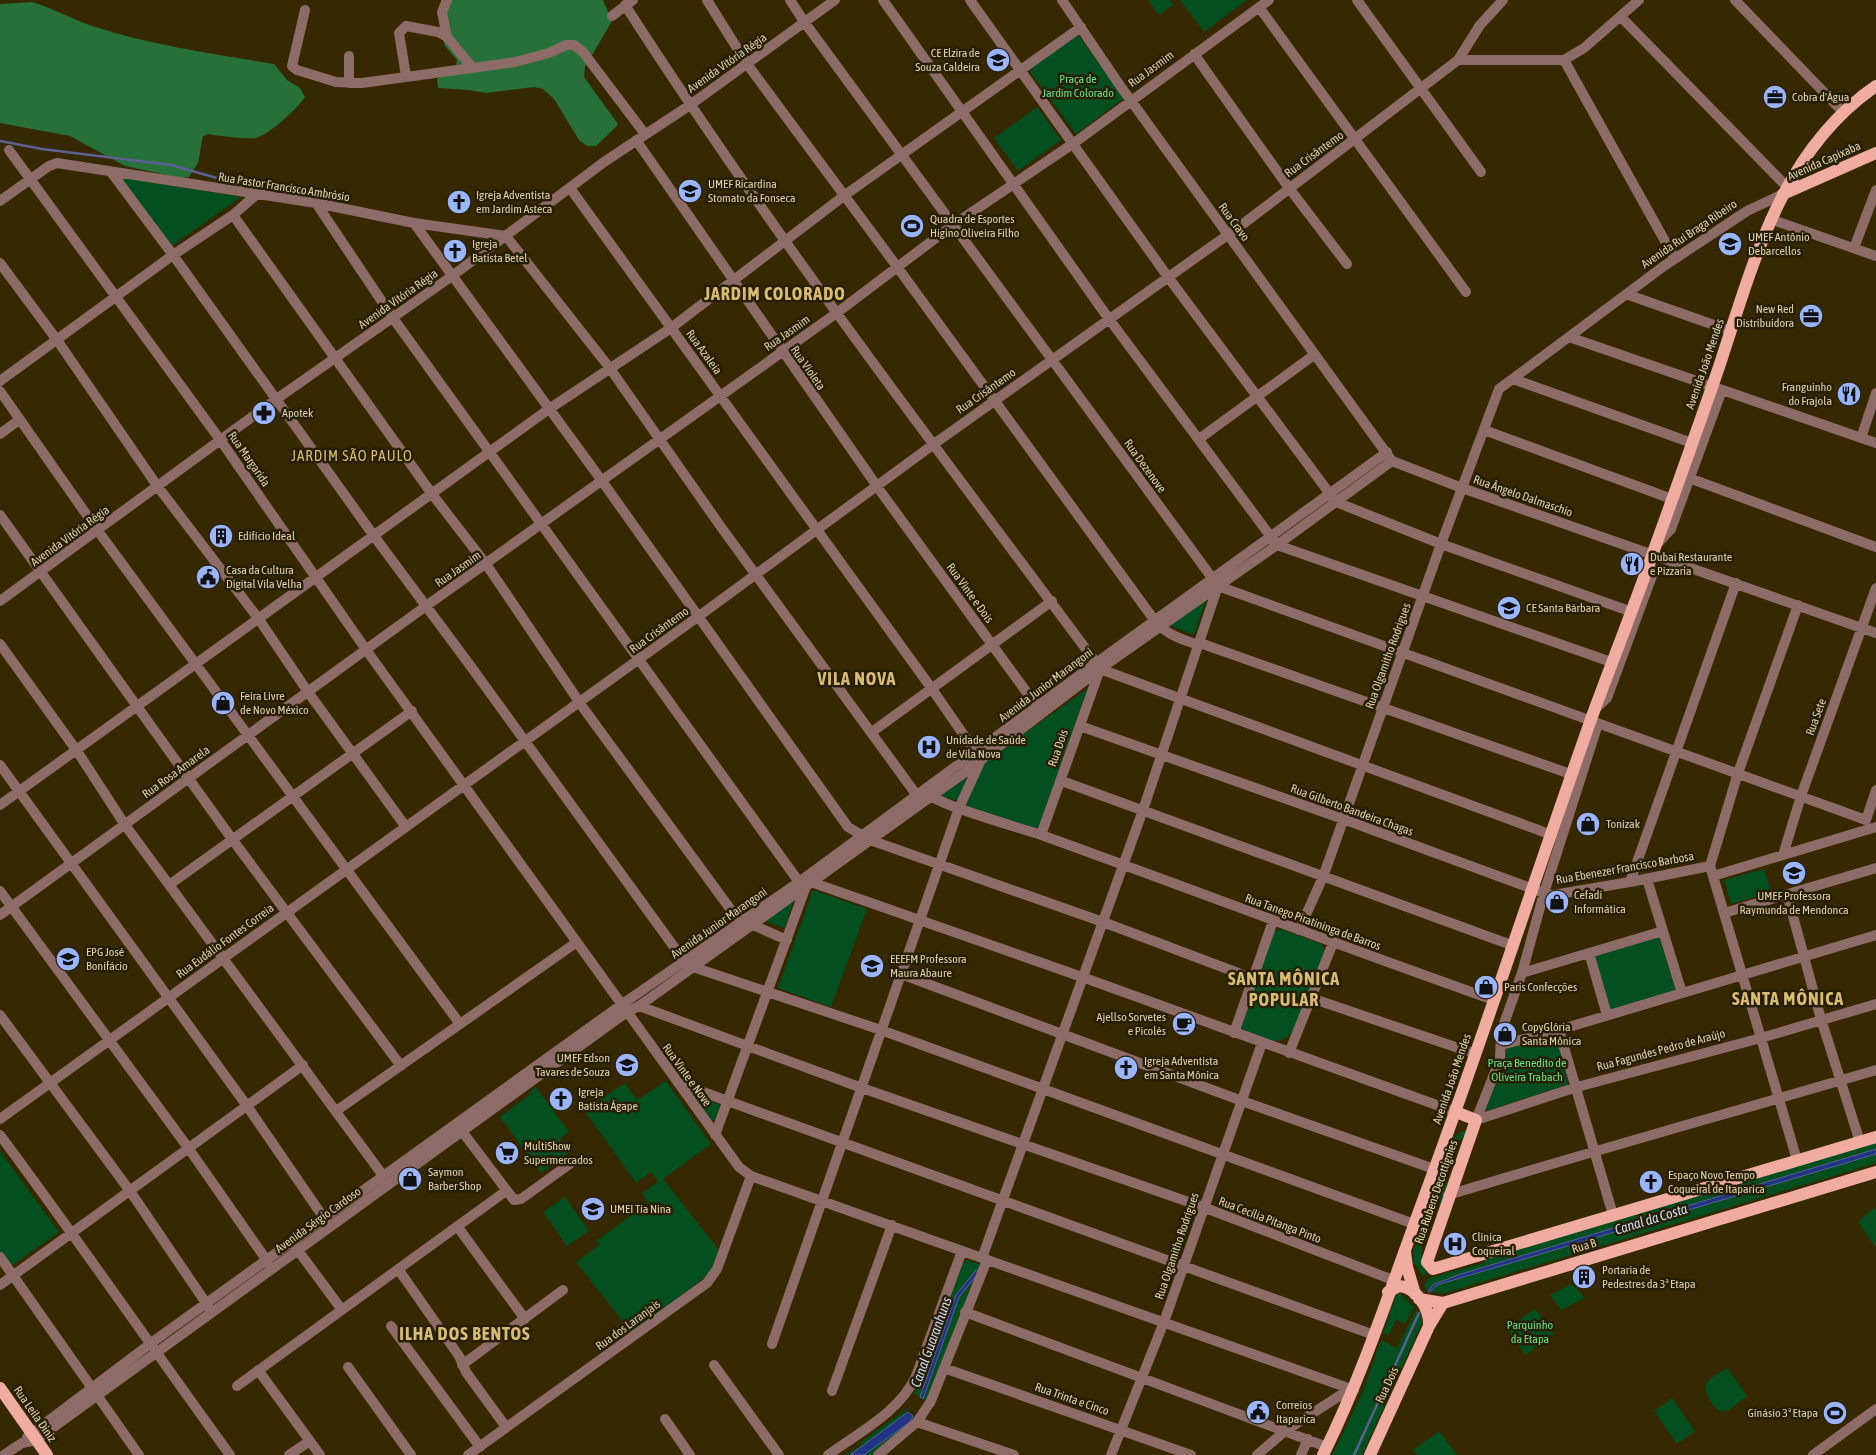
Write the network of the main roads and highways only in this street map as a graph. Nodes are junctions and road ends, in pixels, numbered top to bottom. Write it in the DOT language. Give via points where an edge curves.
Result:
graph roads {
  1 [pos="1876,86"];
  2 [pos="1876,152"];
  3 [pos="1787,191"];
  4 [pos="1456,1112"];
  5 [pos="1876,1137"];
  6 [pos="1876,1172"];
  7 [pos="1406,1242"];
  8 [pos="1388,1292"];
  9 [pos="1417,1296"];
  10 [pos="1443,1303"];
  11 [pos="1429,1326"];
  12 [pos="0,1388"];
  13 [pos="1325,1451"];
  14 [pos="47,1455"];
  15 [pos="1370,1455"];
  1 -- 3 [label="main road" via="1844,112 1816,145"];
  2 -- 3 [label="main road, Avenida Capixaba"];
  3 -- 4 [label="main road, Avenida João Mendes" via="1770,219 1731,331 1717,388 1692,443 1685,477 1672,499 1595,708 1595,723 1552,835 1539,891 1514,946"];
  4 -- 5 [label="main road, Rua Rubens Decottignies" via="1476,1120 1427,1262 1430,1268"];
  4 -- 7 [label="main road, Avenida João Mendes"];
  6 -- 10 [label="main road, Rua B"];
  7 -- 8 [label="main road, Avenida João Mendes"];
  7 -- 9 [label="main road" via="1407,1268"];
  8 -- 9 [label="main road" via="1404,1286"];
  8 -- 13 [label="main road, Avenida João Mendes" via="1374,1335"];
  9 -- 10 [label="main road"];
  9 -- 11 [label="main road" via="1428,1314"];
  10 -- 11 [label="main road, Rua Dois"];
  11 -- 15 [label="main road, Rua Dois"];
  12 -- 14 [label="main road, Rua Leila Diniz"];
}
